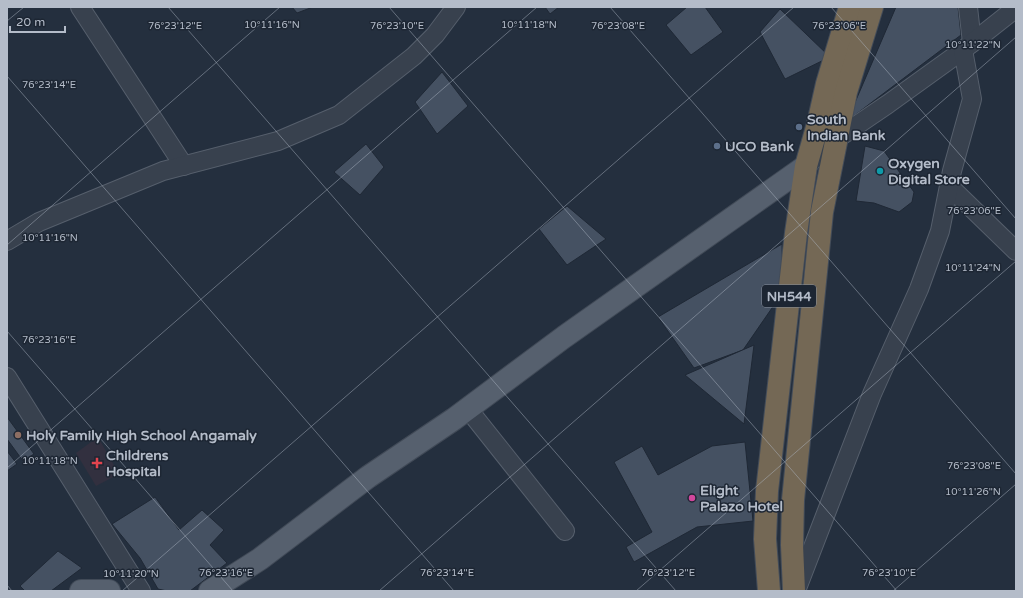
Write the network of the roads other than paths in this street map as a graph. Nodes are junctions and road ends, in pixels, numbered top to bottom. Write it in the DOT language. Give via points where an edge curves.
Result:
graph roads {
  1 [pos="80,7"];
  2 [pos="456,7"];
  3 [pos="850,7"];
  4 [pos="872,7"];
  5 [pos="968,7"];
  6 [pos="1016,8"];
  7 [pos="968,46"];
  8 [pos="838,138"];
  9 [pos="184,166"];
  10 [pos="806,166"];
  11 [pos="949,186"];
  12 [pos="7,241"];
  13 [pos="1016,251"];
  14 [pos="7,377"];
  15 [pos="468,409"];
  16 [pos="565,531"];
  17 [pos="81,591"];
  18 [pos="109,591"];
  19 [pos="141,591"];
  20 [pos="210,591"];
  21 [pos="769,591"];
  22 [pos="795,591"];
  1 -- 9 [label="street"];
  2 -- 9 [label="street" via="435,35 414,56 339,115 278,141"];
  3 -- 10 [label="highway, NH544"];
  4 -- 8 [label="highway, NH544" via="846,92"];
  5 -- 7 [label="street"];
  6 -- 7 [label="street"];
  7 -- 8 [label="street"];
  7 -- 11 [label="street" via="972,99"];
  8 -- 10 [label="street"];
  8 -- 22 [label="highway, NH544" via="822,212 793,500"];
  9 -- 12 [label="street" via="164,171 39,222"];
  10 -- 15 [label="main road" via="564,337"];
  10 -- 21 [label="highway, NH544" via="767,491 765,539"];
  11 -- 13 [label="street"];
  11 -- 22 [label="street" via="940,231 919,289 872,394"];
  14 -- 19 [label="street"];
  15 -- 16 [label="street"];
  15 -- 20 [label="main road" via="368,477 260,559"];
  17 -- 18 [label="main road"];
}
